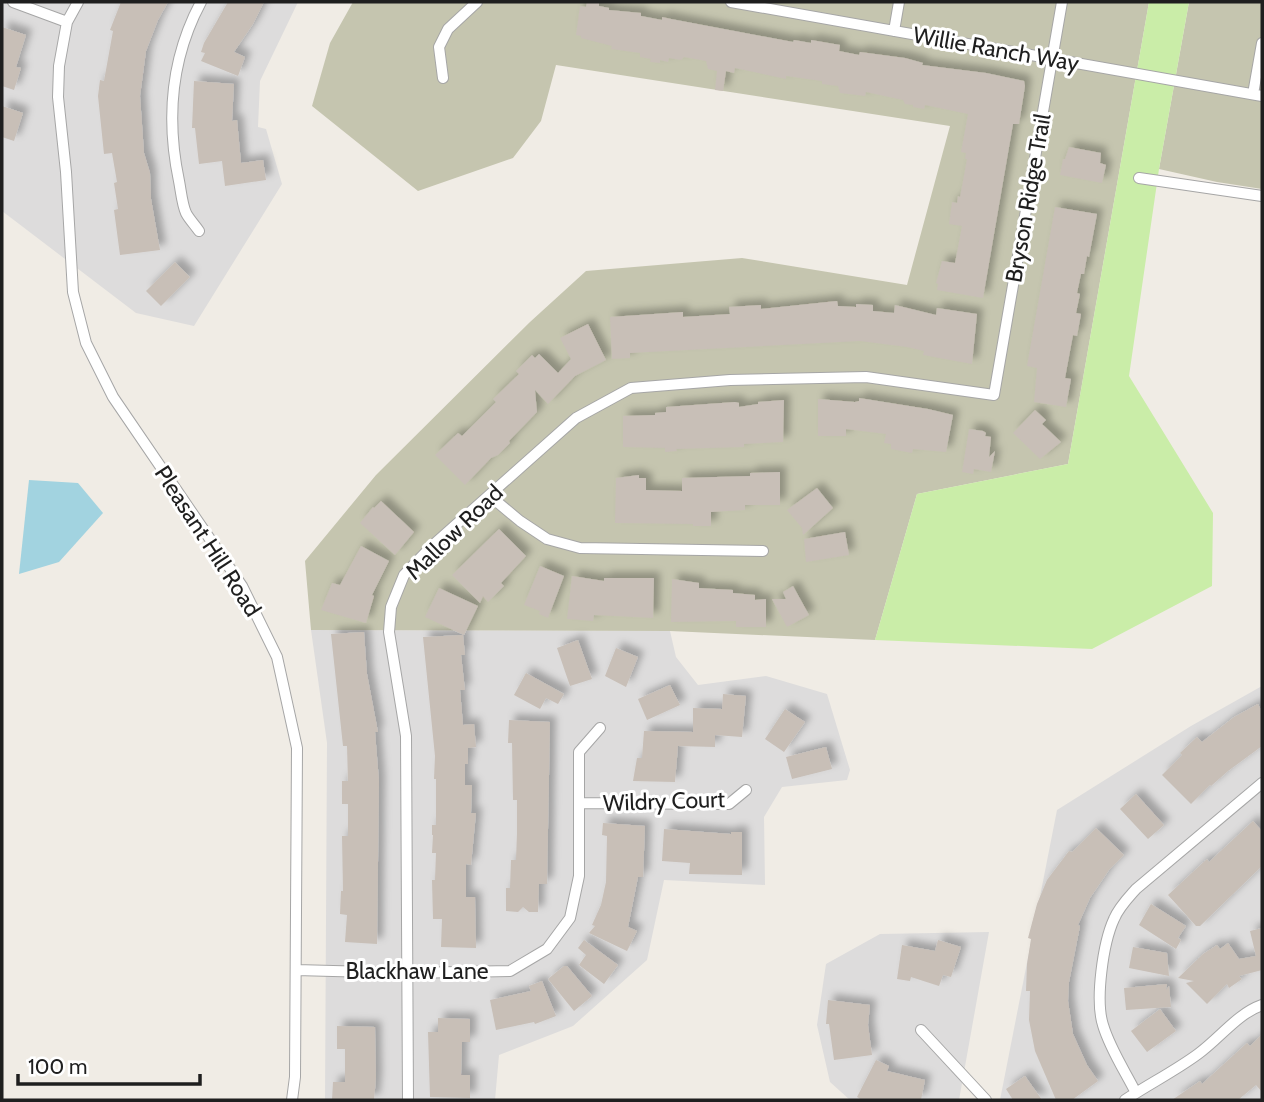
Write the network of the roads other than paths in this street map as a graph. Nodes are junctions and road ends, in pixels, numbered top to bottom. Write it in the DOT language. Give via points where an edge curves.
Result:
graph roads {
  1 [pos="13,2"];
  2 [pos="78,2"];
  3 [pos="201,2"];
  4 [pos="477,2"];
  5 [pos="731,2"];
  6 [pos="899,2"];
  7 [pos="1062,2"];
  8 [pos="67,22"];
  9 [pos="894,31"];
  10 [pos="1262,43"];
  11 [pos="1052,59"];
  12 [pos="443,78"];
  13 [pos="1258,95"];
  14 [pos="1139,178"];
  15 [pos="1262,196"];
  16 [pos="199,231"];
  17 [pos="993,395"];
  18 [pos="489,496"];
  19 [pos="764,551"];
  20 [pos="600,728"];
  21 [pos="1262,783"];
  22 [pos="746,790"];
  23 [pos="579,803"];
  24 [pos="296,970"];
  25 [pos="407,973"];
  26 [pos="1262,1005"];
  27 [pos="920,1030"];
  28 [pos="1136,1093"];
  29 [pos="292,1100"];
  30 [pos="408,1100"];
  31 [pos="986,1100"];
  32 [pos="1125,1100"];
  1 -- 8 [label="street"];
  2 -- 8 [label="street, Pleasant Hill Road"];
  3 -- 16 [label="street" via="177,66 171,130 186,212"];
  4 -- 12 [label="street" via="448,29 439,47"];
  5 -- 9 [label="street, Willie Ranch Way"];
  6 -- 9 [label="street"];
  7 -- 11 [label="street, Bryson Ridge Trail"];
  8 -- 24 [label="street, Pleasant Hill Road" via="58,97 73,292 97,369 242,586 277,657 297,748"];
  9 -- 11 [label="street, Willie Ranch Way"];
  10 -- 13 [label="street"];
  11 -- 13 [label="street, Willie Ranch Way"];
  11 -- 17 [label="street, Bryson Ridge Trail"];
  14 -- 15 [label="street"];
  17 -- 18 [label="street, Mallow Road" via="866,377 631,388 576,418"];
  18 -- 19 [label="street" via="547,539 580,548"];
  18 -- 25 [label="street, Mallow Road" via="404,575 391,607 389,632 406,736"];
  20 -- 23 [label="street, Blackhaw Lane" via="579,752"];
  21 -- 28 [label="street" via="1136,889 1115,915 1100,1013"];
  22 -- 23 [label="street, Wildry Court" via="729,804"];
  23 -- 25 [label="street, Blackhaw Lane" via="579,876 570,918 547,949 510,971"];
  24 -- 25 [label="street, Blackhaw Lane"];
  24 -- 29 [label="street, Pleasant Hill Road"];
  25 -- 30 [label="street, Mallow Road"];
  26 -- 28 [label="street"];
  27 -- 31 [label="street"];
  28 -- 32 [label="street"];
}
